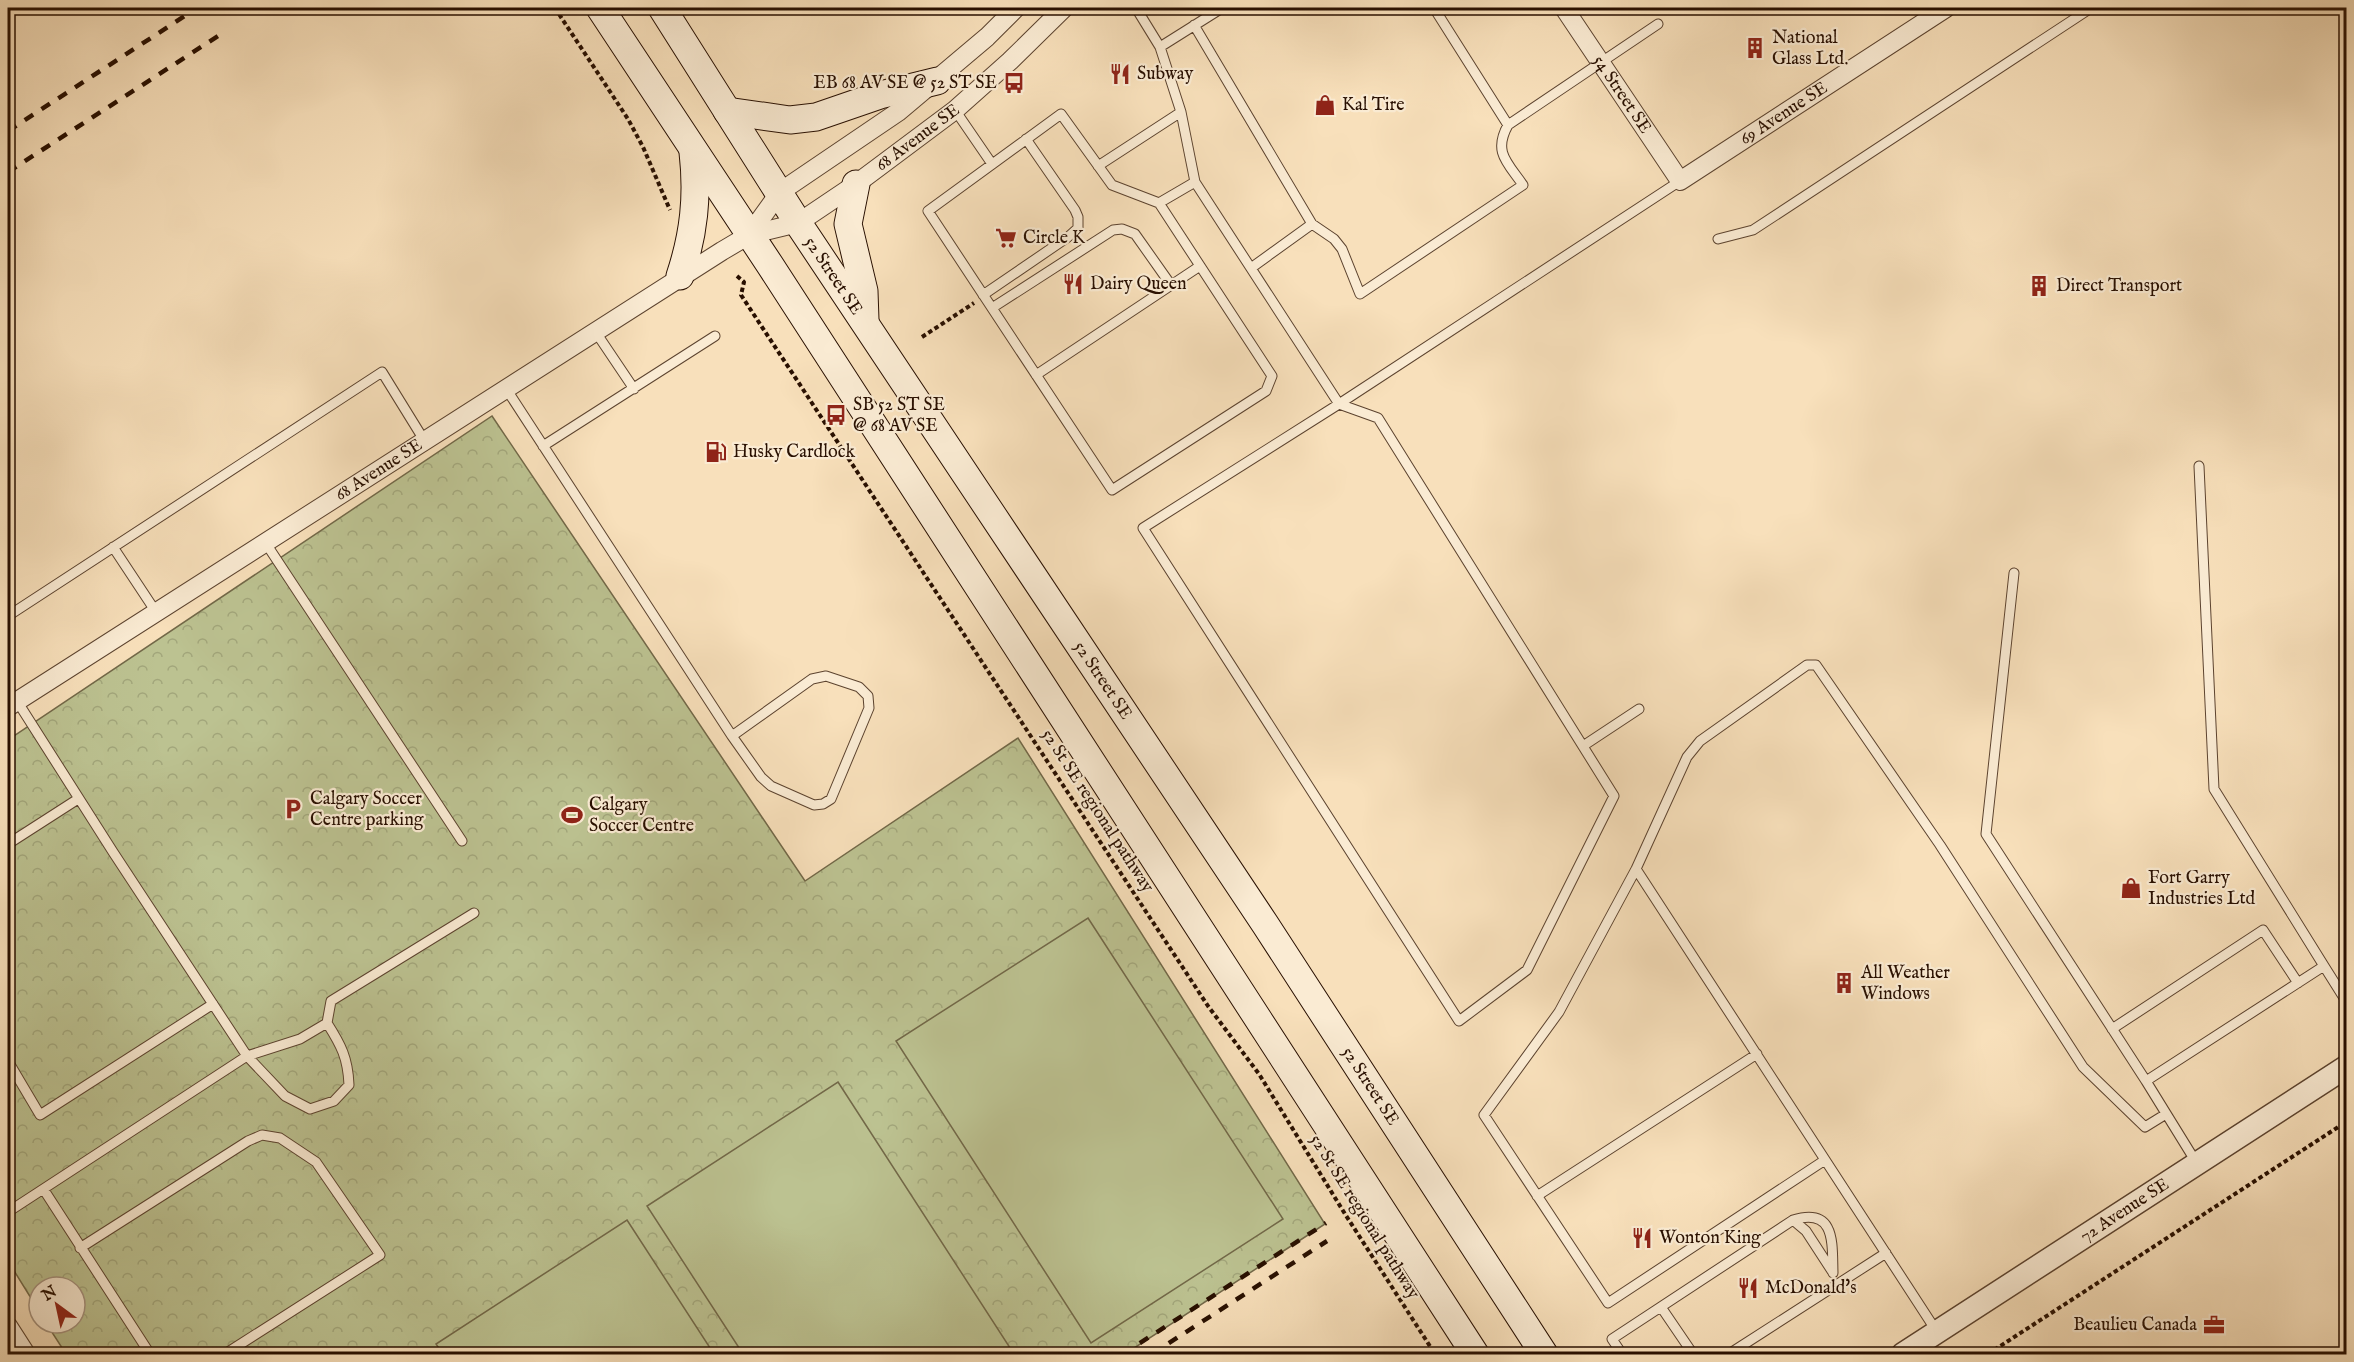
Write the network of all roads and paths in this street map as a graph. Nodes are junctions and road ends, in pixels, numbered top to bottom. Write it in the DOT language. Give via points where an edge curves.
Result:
graph roads {
  1 [pos="555,8"];
  2 [pos="600,8"];
  3 [pos="662,8"];
  4 [pos="1016,8"];
  5 [pos="1064,8"];
  6 [pos="1136,8"];
  7 [pos="1222,8"];
  8 [pos="1434,8"];
  9 [pos="1564,8"];
  10 [pos="1946,8"];
  11 [pos="2091,8"];
  12 [pos="1658,24"];
  13 [pos="1194,26"];
  14 [pos="1160,47"];
  15 [pos="1600,62"];
  16 [pos="937,81"];
  17 [pos="955,110"];
  18 [pos="728,111"];
  19 [pos="1181,112"];
  20 [pos="1509,125"];
  21 [pos="1026,139"];
  22 [pos="693,151"];
  23 [pos="992,164"];
  24 [pos="1098,166"];
  25 [pos="1680,181"];
  26 [pos="1195,182"];
  27 [pos="856,184"];
  28 [pos="780,192"];
  29 [pos="1159,203"];
  30 [pos="672,215"];
  31 [pos="798,224"];
  32 [pos="1312,224"];
  33 [pos="749,235"];
  34 [pos="1718,238"];
  35 [pos="1200,266"];
  36 [pos="1251,268"];
  37 [pos="680,276"];
  38 [pos="737,276"];
  39 [pos="1171,285"];
  40 [pos="984,295"];
  41 [pos="992,308"];
  42 [pos="865,322"];
  43 [pos="595,331"];
  44 [pos="715,336"];
  45 [pos="922,337"];
  46 [pos="1036,375"];
  47 [pos="505,387"];
  48 [pos="634,389"];
  49 [pos="1339,404"];
  50 [pos="424,440"];
  51 [pos="543,446"];
  52 [pos="2199,466"];
  53 [pos="265,542"];
  54 [pos="113,547"];
  55 [pos="2014,573"];
  56 [pos="156,612"];
  57 [pos="8,616"];
  58 [pos="12,704"];
  59 [pos="1639,709"];
  60 [pos="732,736"];
  61 [pos="1583,746"];
  62 [pos="78,798"];
  63 [pos="462,841"];
  64 [pos="8,844"];
  65 [pos="1636,869"];
  66 [pos="474,913"];
  67 [pos="2324,966"];
  68 [pos="2298,983"];
  69 [pos="2346,1001"];
  70 [pos="213,1004"];
  71 [pos="327,1023"];
  72 [pos="2112,1029"];
  73 [pos="1757,1054"];
  74 [pos="247,1056"];
  75 [pos="8,1061"];
  76 [pos="2346,1067"];
  77 [pos="2146,1081"];
  78 [pos="2166,1114"];
  79 [pos="2346,1122"];
  80 [pos="1825,1160"];
  81 [pos="2197,1164"];
  82 [pos="44,1190"];
  83 [pos="1537,1196"];
  84 [pos="8,1212"];
  85 [pos="1793,1220"];
  86 [pos="80,1248"];
  87 [pos="1886,1253"];
  88 [pos="1833,1273"];
  89 [pos="1840,1283"];
  90 [pos="1661,1307"];
  91 [pos="8,1326"];
  92 [pos="1937,1332"];
  93 [pos="26,1354"];
  94 [pos="150,1354"];
  95 [pos="225,1354"];
  96 [pos="1436,1354"];
  97 [pos="1475,1354"];
  98 [pos="1544,1354"];
  99 [pos="1622,1354"];
  100 [pos="1693,1354"];
  101 [pos="1729,1354"];
  102 [pos="1903,1354"];
  103 [pos="1988,1354"];
  1 -- 30 [label="path" via="628,119"];
  2 -- 22 [label="main road"];
  3 -- 18 [label="main road, 52 Street SE"];
  4 -- 16 [label="street, 68 Avenue SE"];
  5 -- 17 [label="street, 68 Avenue SE"];
  6 -- 14 [label="lane"];
  7 -- 13 [label="lane"];
  8 -- 20 [label="lane"];
  9 -- 15 [label="street, 54 Street SE"];
  10 -- 25 [label="street, 69 Avenue SE"];
  11 -- 34 [label="lane" via="1753,230"];
  12 -- 15 [label="lane"];
  13 -- 14 [label="lane"];
  13 -- 32 [label="lane"];
  14 -- 19 [label="lane"];
  15 -- 20 [label="lane"];
  15 -- 25 [label="street, 54 Street SE"];
  16 -- 18 [label="main road" via="816,117 790,120"];
  16 -- 28 [label="street, 68 Avenue SE"];
  17 -- 23 [label="lane"];
  17 -- 27 [label="street, 68 Avenue SE"];
  18 -- 28 [label="main road, 52 Street SE"];
  19 -- 24 [label="lane"];
  19 -- 26 [label="lane"];
  20 -- 32 [label="lane" via="1500,139 1503,154 1523,185 1359,294 1342,249"];
  21 -- 23 [label="lane"];
  21 -- 24 [label="lane" via="1061,114"];
  21 -- 40 [label="lane" via="1075,210 1078,228"];
  22 -- 33 [label="main road"];
  22 -- 37 [label="main road" via="697,185 694,217"];
  23 -- 40 [label="lane" via="928,211"];
  24 -- 29 [label="lane" via="1112,185"];
  25 -- 49 [label="lane"];
  26 -- 29 [label="lane"];
  26 -- 36 [label="lane"];
  27 -- 31 [label="street, 68 Avenue SE"];
  27 -- 42 [label="main road" via="848,224 864,291"];
  28 -- 31 [label="main road, 52 Street SE"];
  28 -- 33 [label="street, 68 Avenue SE"];
  29 -- 35 [label="lane"];
  31 -- 33 [label="street, 68 Avenue SE"];
  31 -- 42 [label="main road, 52 Street SE"];
  32 -- 36 [label="lane"];
  33 -- 37 [label="street, 68 Avenue SE"];
  33 -- 97 [label="main road"];
  35 -- 39 [label="lane"];
  35 -- 46 [label="lane" via="1272,376 1266,391 1112,490"];
  36 -- 49 [label="lane"];
  37 -- 43 [label="street, 68 Avenue SE"];
  38 -- 96 [label="path, 52 St SE regional pathway" via="744,282 741,295 1162,938 1259,1074"];
  39 -- 41 [label="lane" via="1135,234 1113,230"];
  39 -- 46 [label="lane"];
  40 -- 41 [label="lane"];
  40 -- 45 [label="path"];
  41 -- 46 [label="lane"];
  42 -- 98 [label="main road, 52 Street SE"];
  43 -- 47 [label="street, 68 Avenue SE"];
  43 -- 48 [label="lane"];
  44 -- 48 [label="lane"];
  47 -- 50 [label="street, 68 Avenue SE"];
  47 -- 51 [label="lane"];
  48 -- 51 [label="lane"];
  49 -- 61 [label="lane" via="1378,418"];
  49 -- 61 [label="lane" via="1143,528 1459,1021 1527,970 1614,796"];
  50 -- 53 [label="street, 68 Avenue SE"];
  50 -- 54 [label="lane" via="382,372"];
  51 -- 60 [label="lane"];
  52 -- 67 [label="lane" via="2214,789"];
  53 -- 56 [label="street, 68 Avenue SE"];
  53 -- 63 [label="lane"];
  54 -- 56 [label="lane"];
  54 -- 57 [label="lane"];
  55 -- 72 [label="lane" via="1986,834"];
  56 -- 58 [label="street, 68 Avenue SE"];
  58 -- 62 [label="lane"];
  59 -- 61 [label="lane"];
  60 -- 60 [label="lane" via="771,786 802,801 823,804 831,799 869,708 868,696 859,687 826,676 812,679"];
  62 -- 64 [label="lane"];
  62 -- 70 [label="lane"];
  65 -- 73 [label="lane"];
  65 -- 78 [label="lane" via="1687,757 1700,741 1807,664 1816,665 1940,845 2084,1067 2145,1126"];
  65 -- 83 [label="lane" via="1559,1012 1484,1115"];
  66 -- 71 [label="lane" via="331,1001"];
  67 -- 68 [label="lane"];
  67 -- 69 [label="lane"];
  68 -- 72 [label="lane" via="2263,930"];
  68 -- 77 [label="lane"];
  70 -- 74 [label="lane"];
  70 -- 75 [label="lane" via="40,1114"];
  71 -- 74 [label="lane" via="300,1039"];
  71 -- 74 [label="lane" via="348,1063 349,1085 334,1101 310,1109 285,1096"];
  72 -- 77 [label="lane"];
  73 -- 80 [label="lane"];
  73 -- 83 [label="lane"];
  74 -- 82 [label="lane"];
  76 -- 81 [label="street, 72 Avenue SE"];
  77 -- 78 [label="lane"];
  78 -- 81 [label="lane"];
  79 -- 103 [label="path"];
  80 -- 83 [label="lane" via="1608,1303"];
  80 -- 87 [label="lane"];
  81 -- 92 [label="street, 72 Avenue SE"];
  82 -- 84 [label="lane"];
  82 -- 86 [label="lane"];
  85 -- 88 [label="lane" via="1806,1231"];
  85 -- 88 [label="lane" via="1812,1216 1827,1225"];
  85 -- 90 [label="lane"];
  86 -- 94 [label="lane"];
  86 -- 95 [label="lane" via="262,1135 280,1138 316,1162 380,1255"];
  87 -- 89 [label="lane"];
  87 -- 92 [label="lane"];
  88 -- 89 [label="lane"];
  89 -- 101 [label="lane"];
  90 -- 99 [label="lane" via="1612,1339"];
  90 -- 100 [label="lane"];
  91 -- 93 [label="street"];
  92 -- 102 [label="street, 72 Avenue SE"];
}
